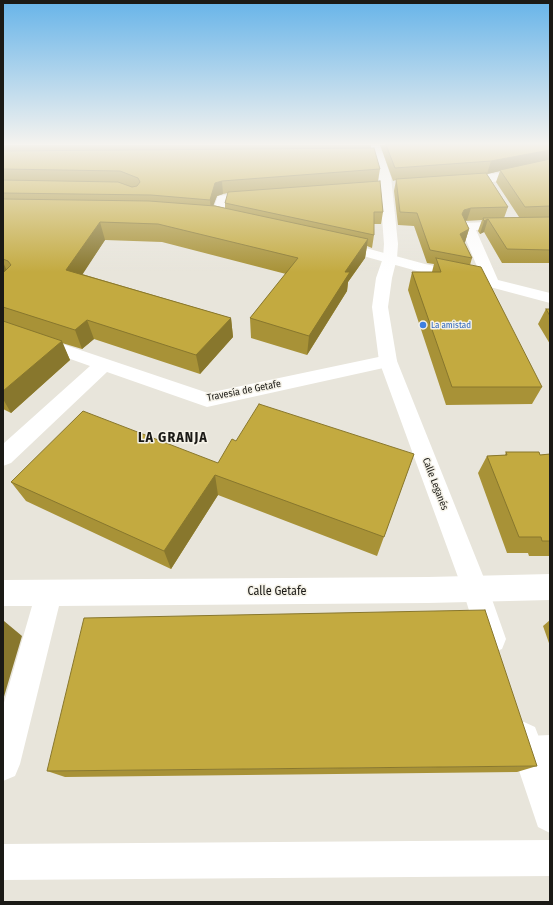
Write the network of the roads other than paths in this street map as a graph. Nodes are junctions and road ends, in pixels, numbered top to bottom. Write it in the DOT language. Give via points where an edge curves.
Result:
graph roads {
  1 [pos="380,187"];
  2 [pos="492,187"];
  3 [pos="495,192"];
  4 [pos="269,195"];
  5 [pos="507,212"];
  6 [pos="203,217"];
  7 [pos="217,218"];
  8 [pos="233,221"];
  9 [pos="515,224"];
  10 [pos="550,224"];
  11 [pos="326,242"];
  12 [pos="390,258"];
  13 [pos="492,283"];
  14 [pos="550,298"];
  15 [pos="3,329"];
  16 [pos="388,361"];
  17 [pos="103,365"];
  18 [pos="3,457"];
  19 [pos="550,587"];
  20 [pos="475,588"];
  21 [pos="3,593"];
  22 [pos="49,594"];
  23 [pos="497,657"];
  24 [pos="516,715"];
  25 [pos="539,752"];
  26 [pos="3,764"];
  27 [pos="550,815"];
  28 [pos="550,858"];
  29 [pos="3,862"];
  1 -- 12 [label="street, Calle Leganés" via="391,244"];
  2 -- 3 [label="street"];
  4 -- 7 [label="street" via="223,199"];
  5 -- 9 [label="street"];
  6 -- 7 [label="street"];
  7 -- 8 [label="street"];
  9 -- 10 [label="street"];
  9 -- 13 [label="street" via="467,226"];
  11 -- 12 [label="street"];
  12 -- 13 [label="street" via="422,268"];
  12 -- 16 [label="street, Calle Leganés" via="380,307"];
  13 -- 14 [label="street"];
  15 -- 17 [label="street, Travesía de Getafe"];
  16 -- 17 [label="street, Travesía de Getafe" via="207,400"];
  16 -- 20 [label="street, Calle Leganés"];
  17 -- 18 [label="street"];
  19 -- 20 [label="street, Calle Getafe"];
  20 -- 22 [label="street, Calle Getafe"];
  20 -- 23 [label="street, Calle Leganés"];
  21 -- 22 [label="street, Calle Getafe"];
  22 -- 26 [label="street"];
  24 -- 25 [label="street"];
  25 -- 27 [label="street"];
  28 -- 29 [label="street"];
}
